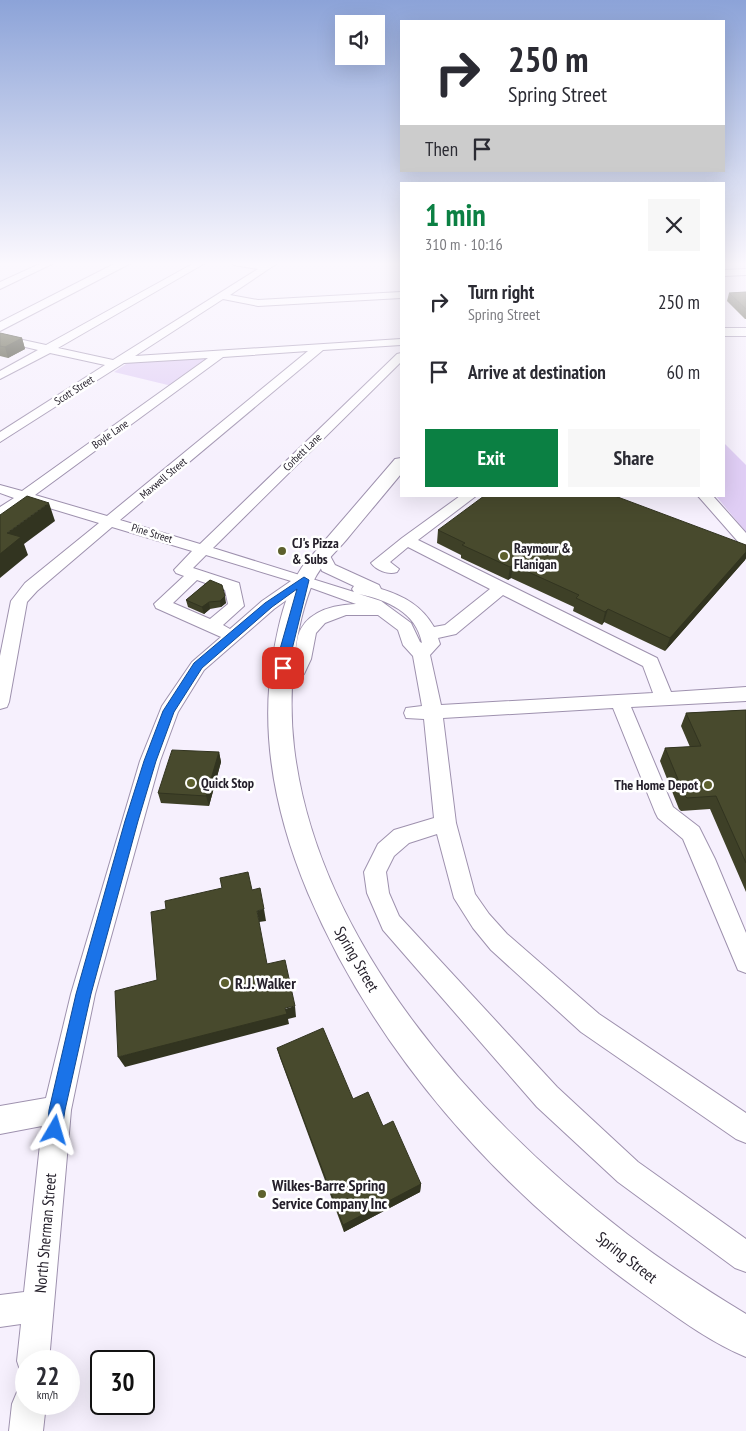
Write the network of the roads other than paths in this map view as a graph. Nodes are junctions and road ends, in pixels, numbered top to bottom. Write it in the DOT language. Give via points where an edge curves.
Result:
graph roads {
  1 [pos="83,329"];
  2 [pos="170,329"];
  3 [pos="725,332"];
  4 [pos="746,332"];
  5 [pos="0,338"];
  6 [pos="400,342"];
  7 [pos="320,347"];
  8 [pos="47,349"];
  9 [pos="220,354"];
  10 [pos="400,357"];
  11 [pos="118,362"];
  12 [pos="0,376"];
  13 [pos="0,438"];
  14 [pos="400,465"];
  15 [pos="0,489"];
  16 [pos="24,496"];
  17 [pos="468,497"];
  18 [pos="706,497"];
  19 [pos="0,514"];
  20 [pos="112,521"];
  21 [pos="407,541"];
  22 [pos="746,542"];
  23 [pos="730,547"];
  24 [pos="202,549"];
  25 [pos="746,554"];
  26 [pos="323,556"];
  27 [pos="391,569"];
  28 [pos="195,574"];
  29 [pos="304,580"];
  30 [pos="501,588"];
  31 [pos="380,593"];
  32 [pos="391,615"];
  33 [pos="9,616"];
  34 [pos="212,626"];
  35 [pos="429,634"];
  36 [pos="231,636"];
  37 [pos="421,654"];
  38 [pos="280,686"];
  39 [pos="746,694"];
  40 [pos="0,698"];
  41 [pos="664,699"];
  42 [pos="620,702"];
  43 [pos="423,713"];
  44 [pos="445,823"];
  45 [pos="746,962"];
  46 [pos="57,1110"];
  47 [pos="0,1120"];
  48 [pos="746,1129"];
  49 [pos="746,1257"];
  50 [pos="38,1306"];
  51 [pos="0,1311"];
  52 [pos="746,1337"];
  53 [pos="34,1350"];
  54 [pos="28,1415"];
  55 [pos="26,1431"];
  1 -- 8 [label="street"];
  2 -- 11 [label="street, Scott Street"];
  3 -- 4 [label="main road"];
  5 -- 8 [label="street"];
  6 -- 7 [label="street"];
  7 -- 9 [label="street"];
  7 -- 20 [label="street, Maxwell Street"];
  8 -- 11 [label="street"];
  8 -- 12 [label="street"];
  9 -- 11 [label="street"];
  9 -- 16 [label="street, Boyle Lane"];
  10 -- 24 [label="street, Corbett Lane"];
  11 -- 13 [label="street, Scott Street"];
  14 -- 26 [label="main road, Spring Street"];
  15 -- 16 [label="street, Pine Street"];
  16 -- 19 [label="street, Boyle Lane"];
  16 -- 20 [label="street, Pine Street"];
  17 -- 21 [label="street"];
  18 -- 22 [label="street"];
  20 -- 24 [label="street, Pine Street"];
  20 -- 33 [label="street, Maxwell Street" via="31,587"];
  21 -- 27 [label="street" via="379,563"];
  21 -- 30 [label="street"];
  23 -- 25 [label="street"];
  24 -- 28 [label="street, Corbett Lane" via="182,570"];
  24 -- 29 [label="street, Pine Street"];
  26 -- 29 [label="main road, Spring Street"];
  26 -- 31 [label="street" via="328,568 335,573"];
  28 -- 34 [label="street" via="233,588 236,606"];
  28 -- 34 [label="street" via="162,604"];
  29 -- 31 [label="street"];
  29 -- 32 [label="street" via="375,605"];
  29 -- 36 [label="street, North Sherman Street"];
  29 -- 38 [label="main road, Spring Street" via="285,649"];
  30 -- 35 [label="street" via="450,630"];
  30 -- 41 [label="street" via="651,662"];
  31 -- 35 [label="street" via="401,603 419,618"];
  32 -- 37 [label="street" via="405,627 412,645"];
  32 -- 38 [label="street" via="359,608 345,609 319,619 308,631 300,666"];
  33 -- 40 [label="street, Maxwell Street"];
  34 -- 36 [label="street"];
  35 -- 37 [label="street" via="431,644"];
  36 -- 46 [label="street, North Sherman Street" via="198,666 183,687 169,711 150,761 83,994"];
  37 -- 43 [label="street"];
  38 -- 52 [label="main road, Spring Street" via="285,766 294,812 314,872 347,945 389,1015 447,1088 502,1147 577,1218 664,1285"];
  39 -- 41 [label="street"];
  41 -- 42 [label="street"];
  42 -- 43 [label="street"];
  42 -- 45 [label="street" via="665,812 691,833"];
  43 -- 44 [label="street"];
  44 -- 48 [label="street" via="465,898 498,942 590,1023"];
  44 -- 49 [label="street" via="402,836 386,850 375,872 378,893 391,923 547,1097 628,1172"];
  46 -- 47 [label="street"];
  46 -- 50 [label="street, North Sherman Street"];
  50 -- 51 [label="street"];
  50 -- 53 [label="street, North Sherman Street"];
  54 -- 55 [label="street"];
}
